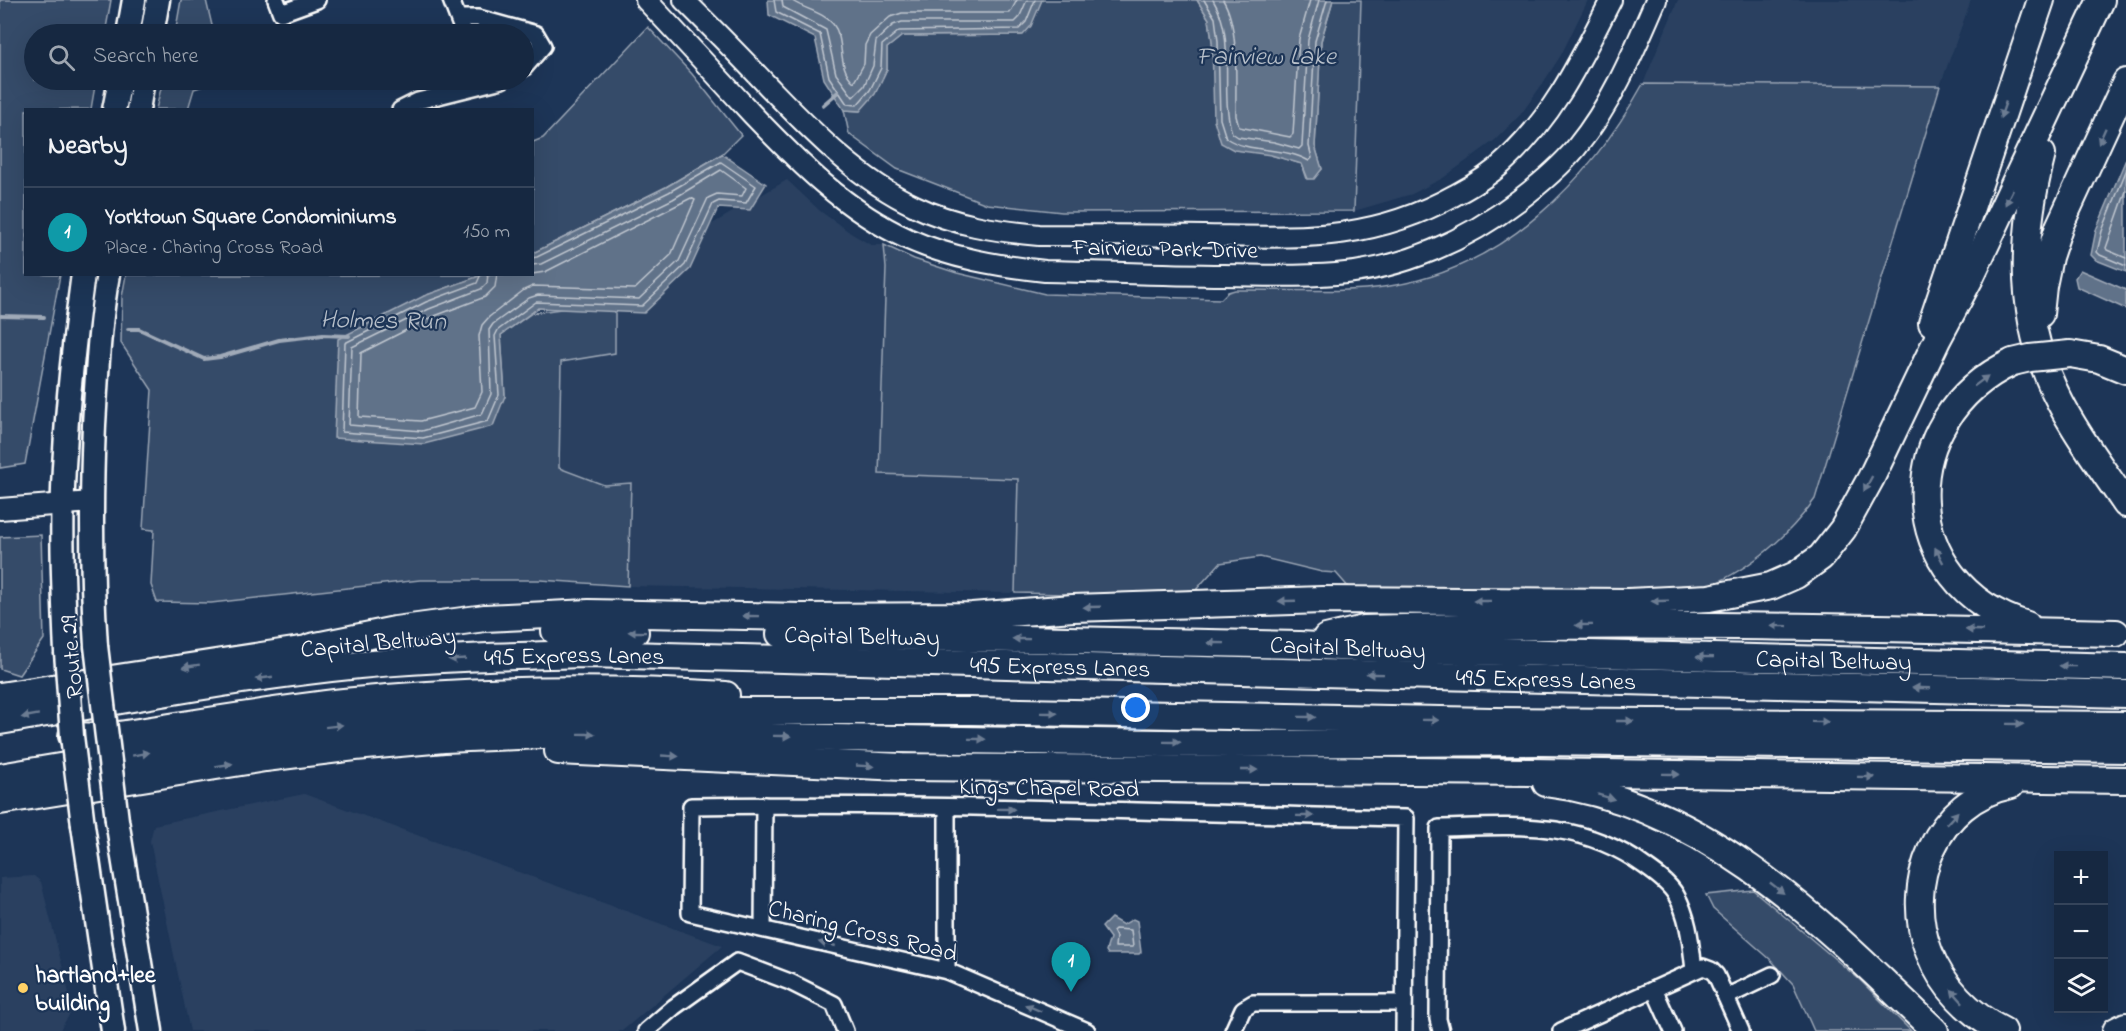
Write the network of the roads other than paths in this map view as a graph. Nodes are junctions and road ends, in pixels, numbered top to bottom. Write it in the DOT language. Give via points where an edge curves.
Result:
graph roads {
  1 [pos="134,0"];
  2 [pos="158,0"];
  3 [pos="276,0"];
  4 [pos="317,0"];
  5 [pos="452,0"];
  6 [pos="646,0"];
  7 [pos="684,0"];
  8 [pos="1611,0"];
  9 [pos="1656,0"];
  10 [pos="2041,0"];
  11 [pos="2101,0"];
  12 [pos="459,18"];
  13 [pos="130,24"];
  14 [pos="154,24"];
  15 [pos="461,24"];
  16 [pos="500,24"];
  17 [pos="534,33"];
  18 [pos="534,56"];
  19 [pos="2126,82"];
  20 [pos="2061,87"];
  21 [pos="118,90"];
  22 [pos="142,90"];
  23 [pos="455,90"];
  24 [pos="114,108"];
  25 [pos="138,108"];
  26 [pos="404,108"];
  27 [pos="84,276"];
  28 [pos="108,276"];
  29 [pos="2043,359"];
  30 [pos="2126,370"];
  31 [pos="1894,431"];
  32 [pos="92,502"];
  33 [pos="63,504"];
  34 [pos="2126,504"];
  35 [pos="0,508"];
  36 [pos="2121,634"];
  37 [pos="1299,645"];
  38 [pos="310,647"];
  39 [pos="915,664"];
  40 [pos="2126,667"];
  41 [pos="2126,694"];
  42 [pos="0,696"];
  43 [pos="970,711"];
  44 [pos="0,722"];
  45 [pos="153,723"];
  46 [pos="2126,724"];
  47 [pos="105,730"];
  48 [pos="72,735"];
  49 [pos="444,739"];
  50 [pos="2126,749"];
  51 [pos="1445,771"];
  52 [pos="0,777"];
  53 [pos="2041,780"];
  54 [pos="2126,780"];
  55 [pos="0,801"];
  56 [pos="764,805"];
  57 [pos="947,807"];
  58 [pos="690,913"];
  59 [pos="763,929"];
  60 [pos="1694,970"];
  61 [pos="946,971"];
  62 [pos="1772,975"];
  63 [pos="1654,989"];
  64 [pos="1726,997"];
  65 [pos="1404,1003"];
  66 [pos="1598,1024"];
  67 [pos="2126,1026"];
  68 [pos="113,1031"];
  69 [pos="151,1031"];
  70 [pos="646,1031"];
  71 [pos="845,1031"];
  72 [pos="1087,1031"];
  73 [pos="1233,1031"];
  74 [pos="1404,1031"];
  75 [pos="1441,1031"];
  76 [pos="1561,1031"];
  77 [pos="1673,1031"];
  78 [pos="1741,1031"];
  79 [pos="1935,1031"];
  80 [pos="2002,1031"];
  81 [pos="2116,1031"];
  1 -- 13 [label="main road"];
  2 -- 14 [label="main road"];
  3 -- 4 [label="street" via="281,13"];
  5 -- 12 [label="street"];
  6 -- 9 [label="main road, Fairview Park Drive" via="809,171 855,208 906,238 971,260 1027,269 1273,276 1339,274 1402,261 1457,239 1507,210 1576,148 1626,67"];
  7 -- 8 [label="main road, Fairview Park Drive" via="843,159 869,180 925,210 966,225 1039,235 1273,237 1335,235 1398,221 1440,204 1492,172 1529,137 1560,95"];
  10 -- 31 [label="highway, one-way"];
  11 -- 20 [label="highway"];
  12 -- 15 [label="street"];
  12 -- 16 [label="street"];
  17 -- 18 [label="street" via="543,46"];
  19 -- 29 [label="highway, one-way" via="2049,257 2040,313"];
  20 -- 29 [label="highway" via="2035,184 2026,251 2030,308"];
  20 -- 31 [label="highway, one-way"];
  21 -- 24 [label="main road"];
  22 -- 25 [label="main road"];
  23 -- 26 [label="street"];
  27 -- 33 [label="main road, Route 29" via="69,392"];
  28 -- 32 [label="main road, Route 29" via="98,351"];
  29 -- 34 [label="highway" via="2060,403"];
  36 -- 30 [label="highway, one-way, bridge" via="2053,631 2015,621 1996,613 1966,591 1935,549 1924,488 1929,458 1943,422 1988,375 2013,362 2070,354 2099,359"];
  31 -- 38 [label="highway, one-way" via="1843,529 1821,557 1796,575 1771,586 1709,598 1628,602 1322,600 1073,608 972,616 589,613 474,620"];
  32 -- 33 [label="main road"];
  32 -- 47 [label="main road, Route 29, bridge" via="92,588"];
  33 -- 35 [label="main road"];
  33 -- 48 [label="main road, Route 29, bridge"];
  36 -- 37 [label="highway, one-way" via="1627,624 1467,626 1364,628"];
  37 -- 38 [label="highway, Capital Beltway, one-way" via="589,631 423,635"];
  40 -- 37 [label="highway, Capital Beltway, one-way"];
  38 -- 42 [label="highway, Capital Beltway, one-way"];
  41 -- 39 [label="highway, 495 Express Lanes, one-way"];
  39 -- 44 [label="highway, 495 Express Lanes, one-way" via="587,654 430,660 258,679"];
  39 -- 45 [label="highway" via="458,679 305,693"];
  43 -- 45 [label="highway" via="678,692 516,690 343,702"];
  43 -- 46 [label="highway, 495 Express Lanes, one-way" via="1492,721"];
  52 -- 43 [label="highway, 495 Express Lanes, one-way" via="197,744 387,719 547,711"];
  45 -- 47 [label="highway"];
  47 -- 48 [label="highway"];
  47 -- 69 [label="main road, Route 29, bridge"];
  48 -- 68 [label="main road, Route 29, bridge"];
  49 -- 50 [label="highway, one-way" via="566,734 1229,744 1538,742"];
  49 -- 51 [label="highway, one-way" via="533,749 902,767"];
  55 -- 49 [label="highway, one-way" via="265,758"];
  51 -- 53 [label="highway, one-way"];
  51 -- 79 [label="highway, one-way" via="1594,793 1638,807 1702,837 1814,917"];
  53 -- 54 [label="highway"];
  80 -- 53 [label="highway, one-way" via="1962,1002 1937,970 1923,932 1922,880 1936,839 1956,813 1992,790"];
  56 -- 57 [label="street, Kings Chapel Road"];
  56 -- 58 [label="street, Kings Chapel Road" via="691,806"];
  56 -- 59 [label="street"];
  57 -- 61 [label="street"];
  57 -- 65 [label="street, Kings Chapel Road, one-way" via="1406,818"];
  58 -- 59 [label="street, Charing Cross Road"];
  61 -- 59 [label="street, Charing Cross Road, one-way"];
  60 -- 63 [label="street"];
  60 -- 64 [label="street" via="1703,967 1716,975"];
  60 -- 75 [label="street" via="1689,930 1676,894 1660,876 1629,854 1560,829 1439,828"];
  72 -- 61 [label="street, Charing Cross Road, one-way"];
  62 -- 64 [label="street"];
  63 -- 66 [label="street"];
  63 -- 77 [label="street"];
  64 -- 78 [label="street"];
  65 -- 73 [label="street" via="1253,1003 1243,1009"];
  65 -- 74 [label="street"];
  66 -- 76 [label="street"];
  67 -- 81 [label="highway"];
  70 -- 71 [label="street" via="737,962 834,1004"];
}
